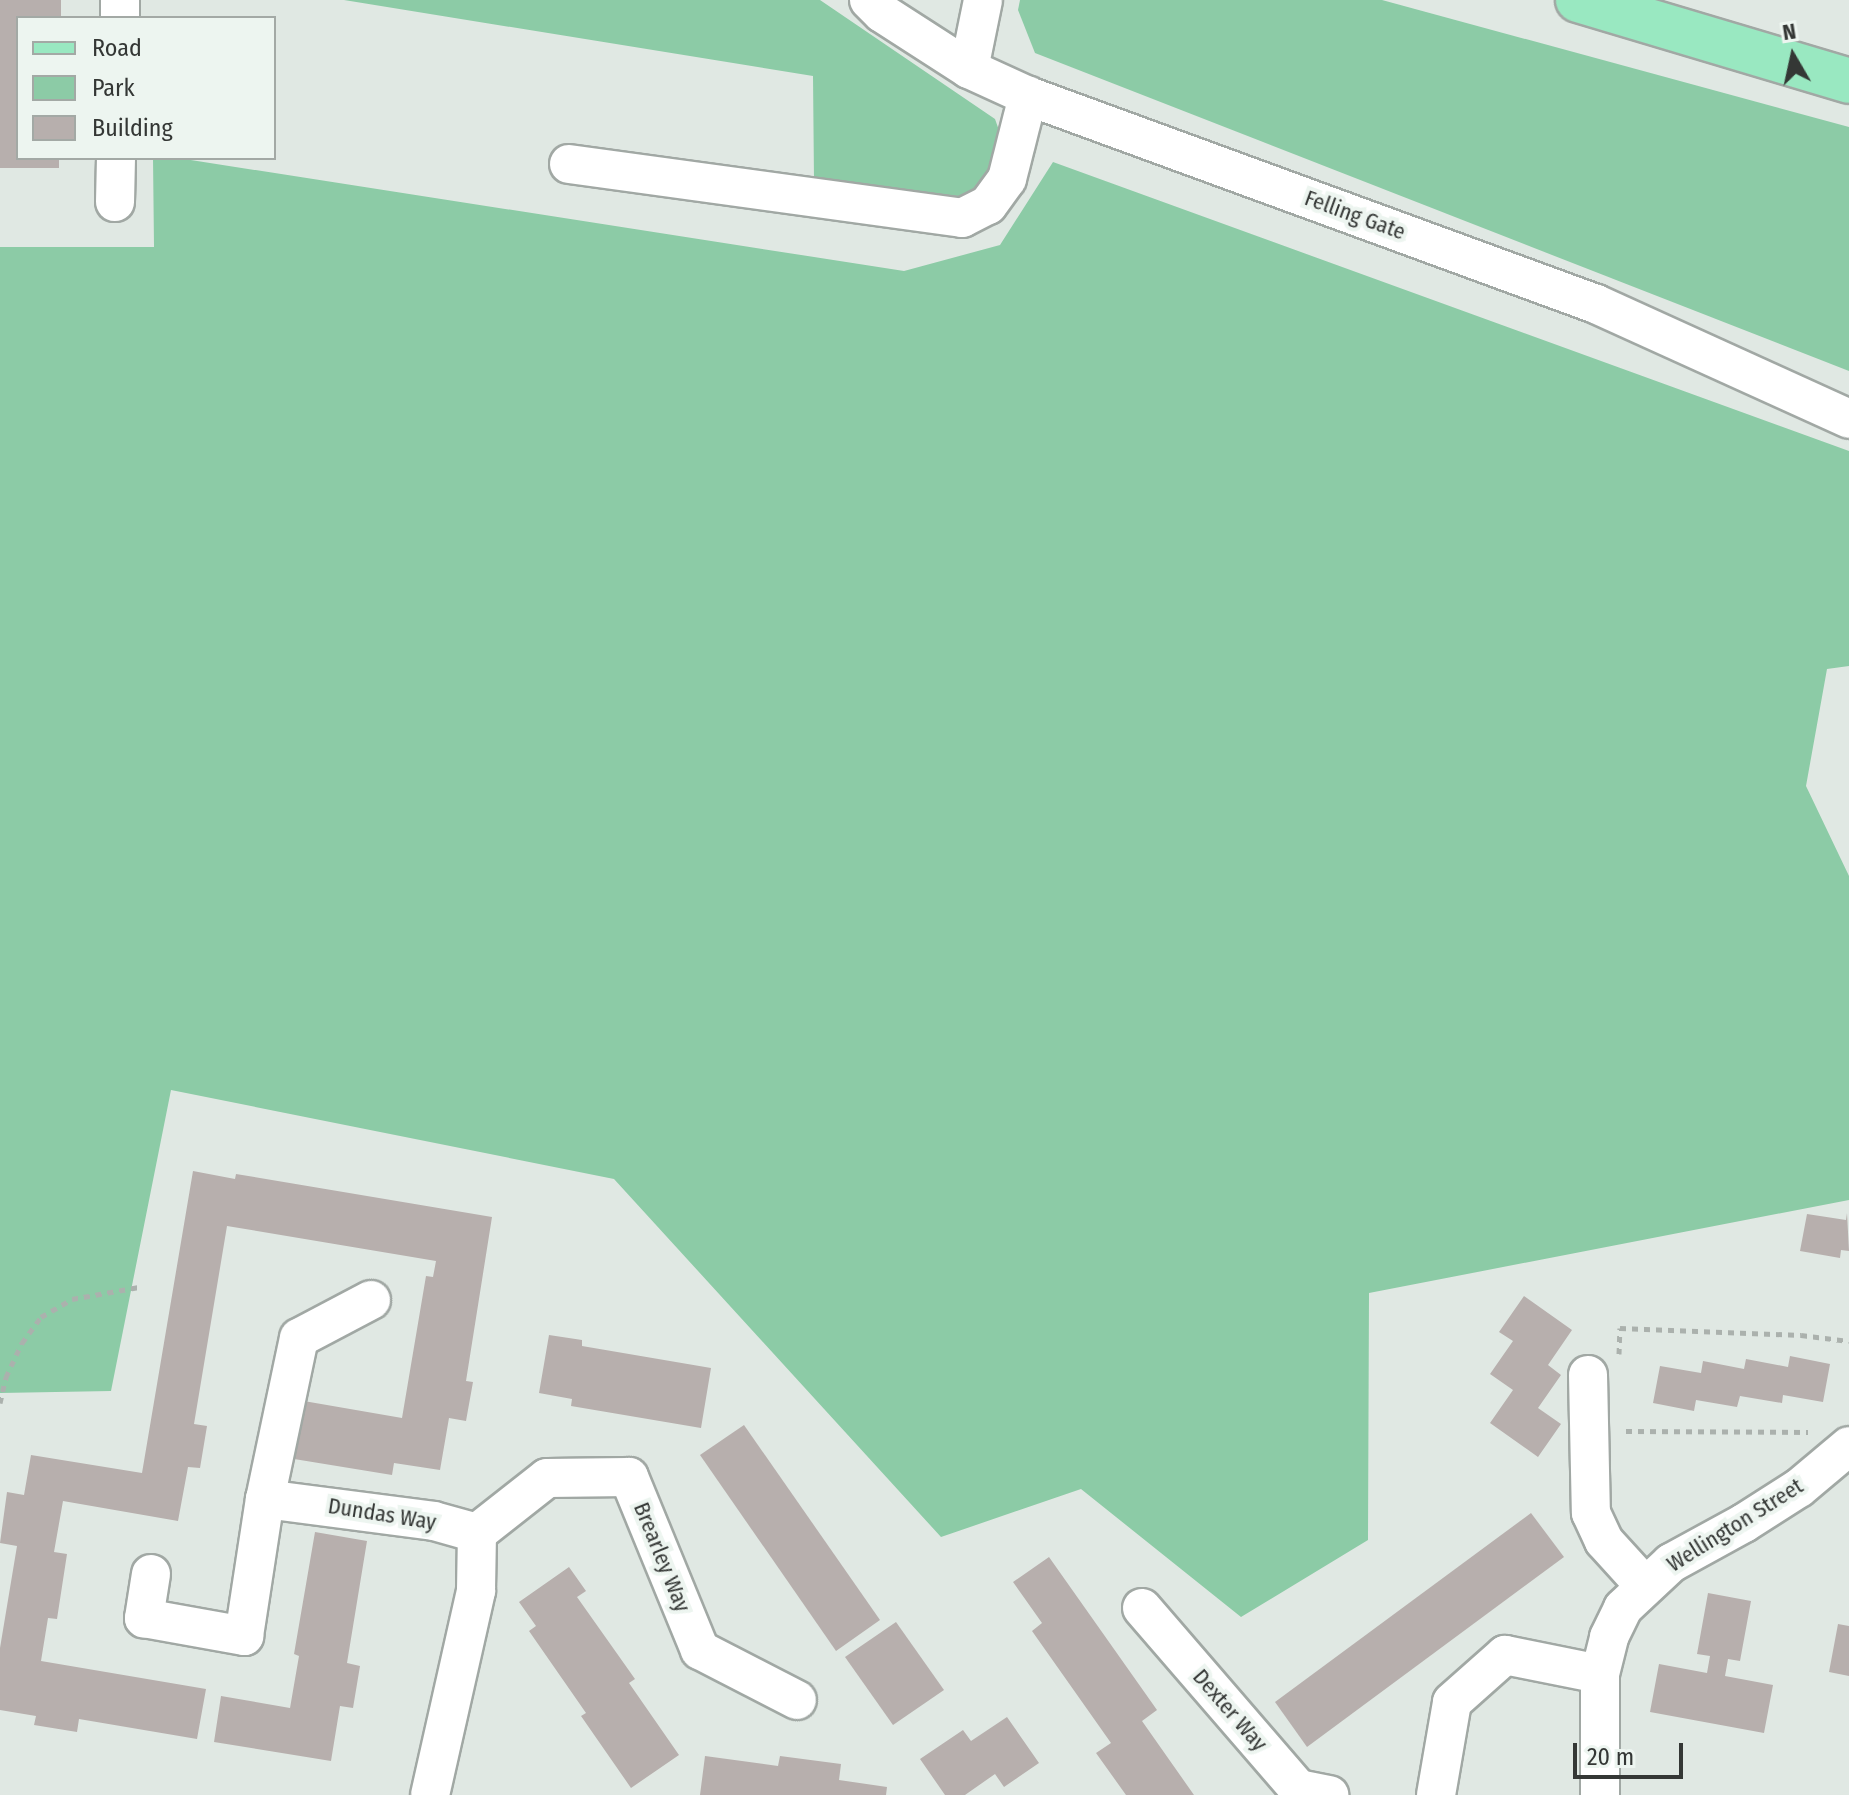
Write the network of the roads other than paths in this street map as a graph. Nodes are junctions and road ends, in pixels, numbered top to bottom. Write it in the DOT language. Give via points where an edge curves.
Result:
graph roads {
  1 [pos="869,0"];
  2 [pos="983,0"];
  3 [pos="1578,0"];
  4 [pos="969,69"];
  5 [pos="1849,81"];
  6 [pos="1028,96"];
  7 [pos="116,160"];
  8 [pos="569,164"];
  9 [pos="115,202"];
  10 [pos="1849,419"];
  11 [pos="371,1300"];
  12 [pos="1604,1366"];
  13 [pos="1834,1439"];
  14 [pos="265,1499"];
  15 [pos="477,1533"];
  16 [pos="151,1574"];
  17 [pos="1644,1585"];
  18 [pos="1142,1608"];
  19 [pos="1600,1674"];
  20 [pos="797,1700"];
  21 [pos="430,1795"];
  22 [pos="1329,1795"];
  23 [pos="1436,1795"];
  24 [pos="1600,1795"];
  1 -- 4 [label="street, Felling Gate"];
  2 -- 4 [label="street"];
  3 -- 5 [label="main road"];
  4 -- 6 [label="street, Felling Gate"];
  6 -- 8 [label="street" via="1007,179 988,205 962,218"];
  6 -- 10 [label="street, Felling Gate" via="1596,304"];
  7 -- 9 [label="street"];
  11 -- 14 [label="street" via="299,1338"];
  12 -- 17 [label="street" via="1589,1430 1591,1513 1604,1541"];
  13 -- 17 [label="street, Wellington Street" via="1799,1488 1671,1563"];
  14 -- 15 [label="street, Dundas Way" via="434,1521"];
  14 -- 16 [label="street" via="244,1636 144,1618"];
  15 -- 20 [label="street, Brearley Way" via="547,1478 629,1477 700,1650"];
  15 -- 21 [label="street" via="476,1591"];
  17 -- 19 [label="street, Wellington Street" via="1623,1608"];
  18 -- 22 [label="street, Dexter Way" via="1298,1789"];
  19 -- 23 [label="street" via="1505,1655 1452,1702"];
  19 -- 24 [label="street, Wellington Street"];
}
